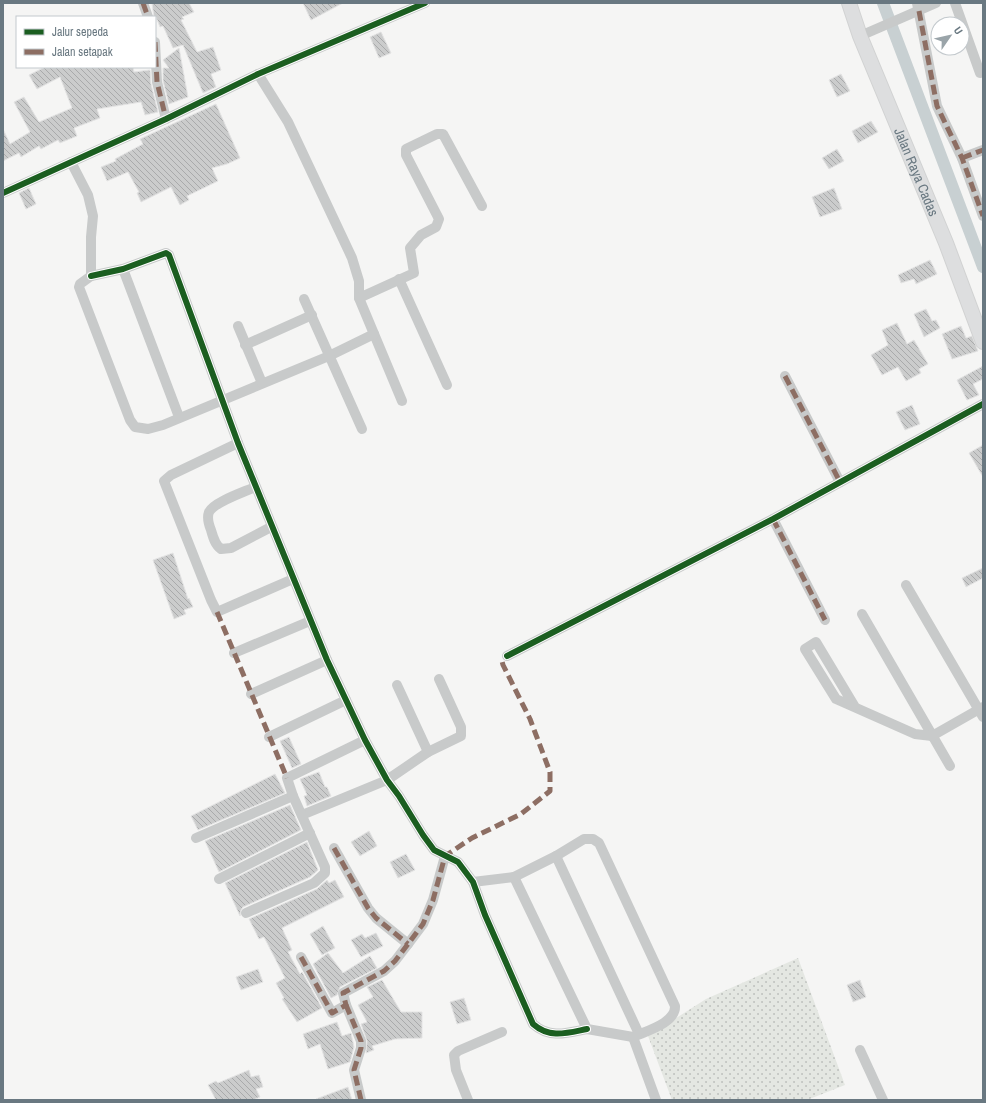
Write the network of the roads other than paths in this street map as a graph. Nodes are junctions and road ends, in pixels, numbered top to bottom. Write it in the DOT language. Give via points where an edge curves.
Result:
graph roads {
  1 [pos="143,3"];
  2 [pos="425,3"];
  3 [pos="849,3"];
  4 [pos="936,3"];
  5 [pos="955,3"];
  6 [pos="918,7"];
  7 [pos="148,16"];
  8 [pos="866,34"];
  9 [pos="156,62"];
  10 [pos="980,73"];
  11 [pos="258,74"];
  12 [pos="166,119"];
  13 [pos="983,150"];
  14 [pos="962,158"];
  15 [pos="72,162"];
  16 [pos="3,193"];
  17 [pos="482,206"];
  18 [pos="983,216"];
  19 [pos="122,269"];
  20 [pos="91,276"];
  21 [pos="399,280"];
  22 [pos="359,298"];
  23 [pos="304,299"];
  24 [pos="312,315"];
  25 [pos="238,326"];
  26 [pos="374,334"];
  27 [pos="983,342"];
  28 [pos="245,345"];
  29 [pos="329,356"];
  30 [pos="785,376"];
  31 [pos="262,383"];
  32 [pos="447,385"];
  33 [pos="222,400"];
  34 [pos="402,401"];
  35 [pos="983,404"];
  36 [pos="180,418"];
  37 [pos="362,429"];
  38 [pos="238,443"];
  39 [pos="840,482"];
  40 [pos="255,487"];
  41 [pos="773,519"];
  42 [pos="272,527"];
  43 [pos="293,579"];
  44 [pos="906,585"];
  45 [pos="862,614"];
  46 [pos="825,620"];
  47 [pos="310,621"];
  48 [pos="234,653"];
  49 [pos="507,656"];
  50 [pos="327,660"];
  51 [pos="439,679"];
  52 [pos="396,685"];
  53 [pos="251,694"];
  54 [pos="346,700"];
  55 [pos="855,707"];
  56 [pos="981,711"];
  57 [pos="932,736"];
  58 [pos="269,737"];
  59 [pos="365,740"];
  60 [pos="428,752"];
  61 [pos="950,766"];
  62 [pos="387,780"];
  63 [pos="293,796"];
  64 [pos="302,815"];
  65 [pos="310,833"];
  66 [pos="196,838"];
  67 [pos="334,848"];
  68 [pos="445,856"];
  69 [pos="556,856"];
  70 [pos="514,876"];
  71 [pos="218,879"];
  72 [pos="473,882"];
  73 [pos="246,913"];
  74 [pos="408,944"];
  75 [pos="301,957"];
  76 [pos="346,1005"];
  77 [pos="587,1029"];
  78 [pos="502,1032"];
  79 [pos="636,1036"];
  80 [pos="860,1050"];
  81 [pos="361,1100"];
  82 [pos="468,1100"];
  83 [pos="656,1100"];
  84 [pos="883,1100"];
  1 -- 7 [label="street"];
  2 -- 11 [label="street"];
  3 -- 8 [label="street, Jalan Raya Cadas"];
  4 -- 6 [label="street"];
  5 -- 10 [label="street"];
  6 -- 8 [label="street" via="908,16"];
  6 -- 14 [label="street" via="934,96 947,130"];
  8 -- 27 [label="street, Jalan Raya Cadas"];
  9 -- 12 [label="street" via="157,82"];
  11 -- 12 [label="street"];
  11 -- 22 [label="street" via="288,122 352,258 359,281"];
  12 -- 15 [label="street"];
  13 -- 14 [label="street"];
  14 -- 18 [label="street"];
  15 -- 16 [label="street"];
  15 -- 20 [label="street" via="88,195 93,216"];
  17 -- 21 [label="street" via="443,134 436,134 406,149 406,155 439,219 436,227 421,235 410,248 414,273"];
  19 -- 20 [label="street"];
  19 -- 33 [label="street" via="168,253"];
  19 -- 36 [label="street"];
  20 -- 36 [label="street" via="79,287 132,423 135,427 148,429"];
  21 -- 22 [label="street"];
  21 -- 32 [label="street"];
  22 -- 26 [label="street"];
  23 -- 24 [label="street"];
  24 -- 28 [label="street"];
  24 -- 29 [label="street"];
  25 -- 28 [label="street"];
  26 -- 29 [label="street"];
  26 -- 34 [label="street"];
  28 -- 31 [label="street"];
  29 -- 31 [label="street"];
  29 -- 37 [label="street"];
  30 -- 39 [label="street"];
  31 -- 33 [label="street"];
  33 -- 36 [label="street"];
  33 -- 38 [label="street"];
  35 -- 39 [label="street"];
  38 -- 40 [label="street"];
  38 -- 43 [label="street" via="171,475 164,481 208,592 217,612"];
  39 -- 41 [label="street"];
  40 -- 42 [label="street"];
  40 -- 42 [label="street" via="210,511 210,528 216,543 221,549 232,548"];
  41 -- 46 [label="street"];
  41 -- 49 [label="street"];
  42 -- 43 [label="street"];
  43 -- 47 [label="street"];
  44 -- 56 [label="street"];
  45 -- 57 [label="street"];
  47 -- 48 [label="street"];
  47 -- 50 [label="street"];
  50 -- 53 [label="street"];
  50 -- 54 [label="street"];
  51 -- 60 [label="street" via="462,734"];
  52 -- 60 [label="street"];
  54 -- 58 [label="street"];
  54 -- 59 [label="street"];
  55 -- 55 [label="street" via="836,699 805,649 816,642"];
  55 -- 57 [label="street" via="915,734"];
  56 -- 57 [label="street"];
  57 -- 61 [label="street"];
  59 -- 62 [label="street"];
  59 -- 63 [label="street" via="287,778"];
  60 -- 62 [label="street"];
  62 -- 64 [label="street"];
  62 -- 68 [label="street" via="434,850"];
  63 -- 64 [label="street"];
  63 -- 66 [label="street"];
  64 -- 65 [label="street"];
  65 -- 71 [label="street"];
  65 -- 73 [label="street" via="325,867 322,878"];
  67 -- 74 [label="street" via="368,908 376,918"];
  68 -- 72 [label="street" via="458,862"];
  68 -- 74 [label="street" via="433,900 423,924"];
  69 -- 70 [label="street"];
  69 -- 79 [label="street"];
  69 -- 79 [label="street" via="584,839 596,840 603,849 674,1006 671,1016"];
  70 -- 72 [label="street"];
  70 -- 77 [label="street"];
  72 -- 77 [label="street" via="533,1024 545,1033 557,1034"];
  74 -- 76 [label="street" via="384,971 343,993"];
  75 -- 76 [label="street" via="332,1013"];
  76 -- 81 [label="street" via="361,1041 354,1070"];
  77 -- 79 [label="street"];
  78 -- 82 [label="street" via="454,1055 455,1066"];
  79 -- 83 [label="street"];
  80 -- 84 [label="street"];
}
